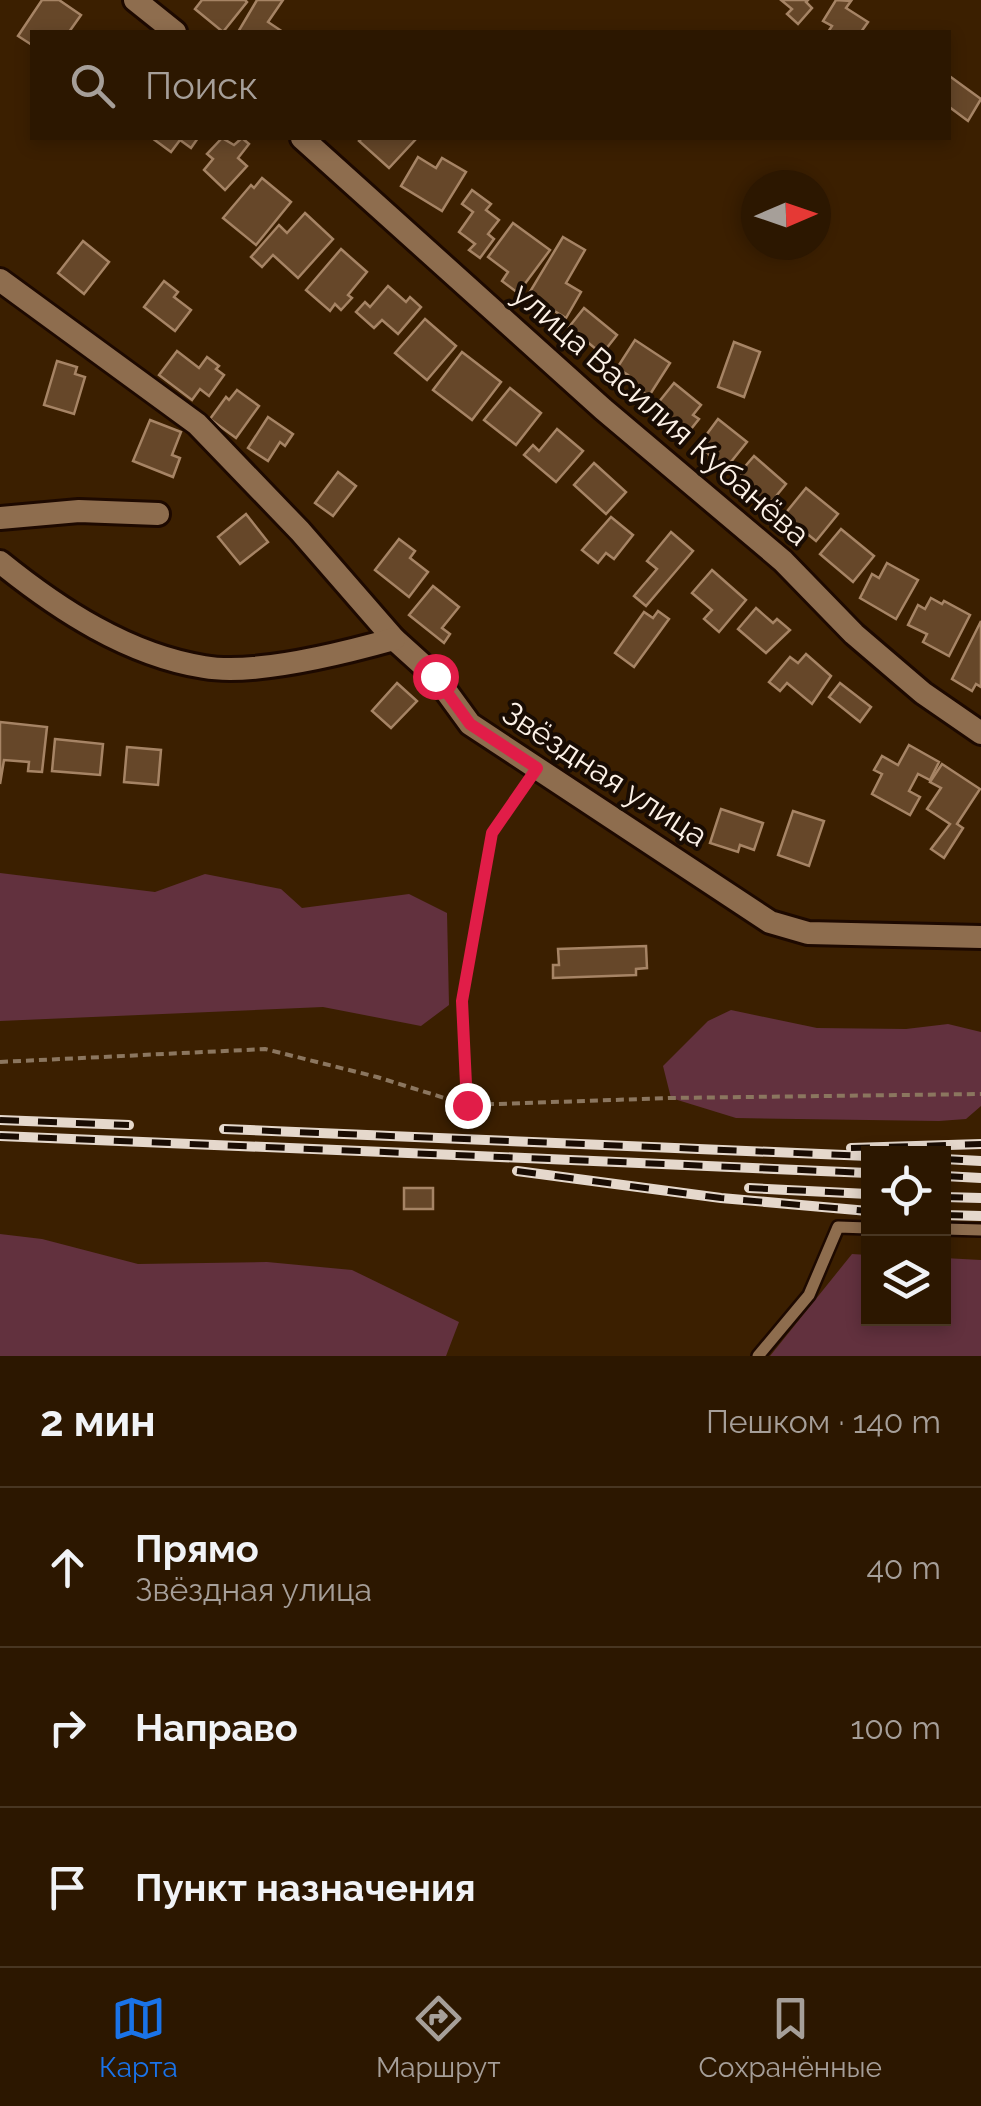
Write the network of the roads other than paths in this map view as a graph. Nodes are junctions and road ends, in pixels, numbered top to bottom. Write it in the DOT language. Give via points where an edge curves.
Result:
graph roads {
  1 [pos="135,0"];
  2 [pos="172,30"];
  3 [pos="304,140"];
  4 [pos="0,280"];
  5 [pos="158,514"];
  6 [pos="0,518"];
  7 [pos="0,562"];
  8 [pos="394,639"];
  9 [pos="981,733"];
  10 [pos="981,936"];
  11 [pos="861,1228"];
  12 [pos="951,1229"];
  13 [pos="981,1230"];
  14 [pos="758,1356"];
  1 -- 2 [label="street"];
  3 -- 9 [label="street, улица Василия Кубанёва" via="782,562 854,634"];
  4 -- 8 [label="street, Звёздная улица" via="197,424"];
  5 -- 6 [label="street" via="78,511"];
  7 -- 8 [label="street" via="42,596 114,636 207,668 350,652"];
  8 -- 10 [label="street, Звёздная улица" via="435,676 470,724 770,922 808,933"];
  11 -- 14 [label="lane" via="838,1227 809,1294"];
  12 -- 13 [label="lane"];
}
